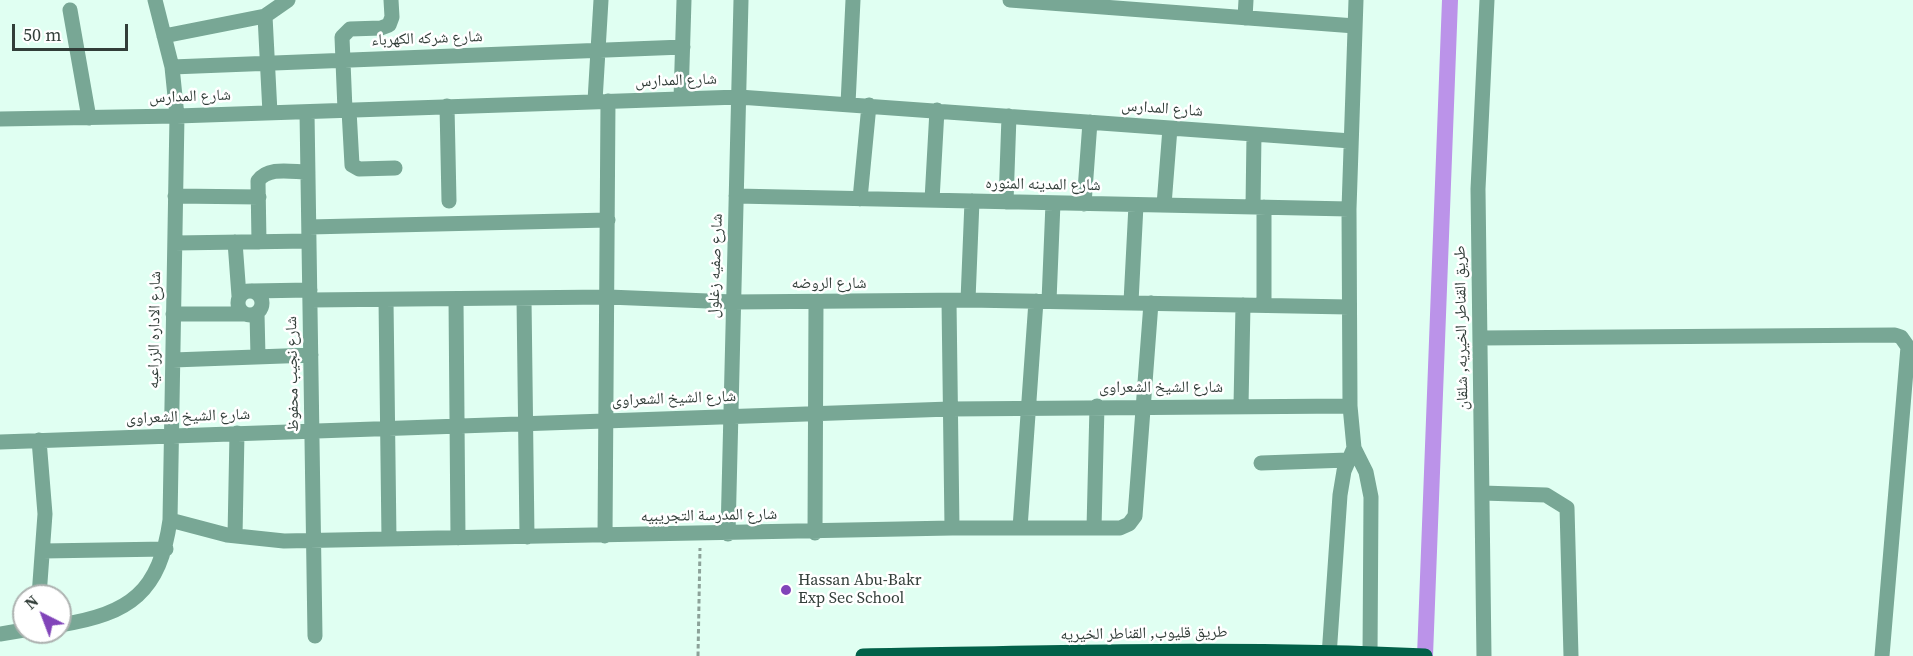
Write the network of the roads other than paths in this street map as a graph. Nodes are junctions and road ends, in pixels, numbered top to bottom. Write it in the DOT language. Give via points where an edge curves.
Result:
graph roads {
  1 [pos="155,0"];
  2 [pos="288,0"];
  3 [pos="391,0"];
  4 [pos="601,0"];
  5 [pos="684,0"];
  6 [pos="741,0"];
  7 [pos="853,0"];
  8 [pos="1010,0"];
  9 [pos="1246,0"];
  10 [pos="1356,0"];
  11 [pos="1487,0"];
  12 [pos="70,10"];
  13 [pos="264,16"];
  14 [pos="1245,18"];
  15 [pos="1355,26"];
  16 [pos="164,36"];
  17 [pos="683,47"];
  18 [pos="598,51"];
  19 [pos="343,61"];
  20 [pos="267,64"];
  21 [pos="172,67"];
  22 [pos="739,97"];
  23 [pos="681,99"];
  24 [pos="602,101"];
  25 [pos="848,104"];
  26 [pos="869,105"];
  27 [pos="447,106"];
  28 [pos="347,110"];
  29 [pos="937,110"];
  30 [pos="307,112"];
  31 [pos="270,113"];
  32 [pos="177,116"];
  33 [pos="1009,116"];
  34 [pos="89,117"];
  35 [pos="0,119"];
  36 [pos="1090,122"];
  37 [pos="1170,128"];
  38 [pos="1254,134"];
  39 [pos="1351,141"];
  40 [pos="395,168"];
  41 [pos="308,172"];
  42 [pos="175,196"];
  43 [pos="736,196"];
  44 [pos="259,197"];
  45 [pos="860,199"];
  46 [pos="932,200"];
  47 [pos="449,201"];
  48 [pos="972,201"];
  49 [pos="1006,202"];
  50 [pos="1053,203"];
  51 [pos="1084,204"];
  52 [pos="1136,205"];
  53 [pos="1164,206"];
  54 [pos="1259,207"];
  55 [pos="1349,209"];
  56 [pos="608,220"];
  57 [pos="309,234"];
  58 [pos="236,242"];
  59 [pos="258,242"];
  60 [pos="175,243"];
  61 [pos="246,294"];
  62 [pos="310,295"];
  63 [pos="608,297"];
  64 [pos="524,298"];
  65 [pos="456,299"];
  66 [pos="386,300"];
  67 [pos="968,300"];
  68 [pos="949,301"];
  69 [pos="1043,301"];
  70 [pos="733,302"];
  71 [pos="816,302"];
  72 [pos="1131,302"];
  73 [pos="1151,303"];
  74 [pos="1243,305"];
  75 [pos="1264,306"];
  76 [pos="1349,308"];
  77 [pos="250,313"];
  78 [pos="174,314"];
  79 [pos="1480,338"];
  80 [pos="311,355"];
  81 [pos="258,357"];
  82 [pos="173,360"];
  83 [pos="1097,406"];
  84 [pos="1144,406"];
  85 [pos="1241,406"];
  86 [pos="1350,406"];
  87 [pos="1029,407"];
  88 [pos="950,409"];
  89 [pos="816,413"];
  90 [pos="731,415"];
  91 [pos="606,420"];
  92 [pos="526,423"];
  93 [pos="457,425"];
  94 [pos="388,428"];
  95 [pos="312,430"];
  96 [pos="237,433"];
  97 [pos="171,435"];
  98 [pos="39,440"];
  99 [pos="0,442"];
  100 [pos="1351,454"];
  101 [pos="1261,463"];
  102 [pos="1482,493"];
  103 [pos="170,520"];
  104 [pos="952,528"];
  105 [pos="1020,528"];
  106 [pos="1094,528"];
  107 [pos="815,533"];
  108 [pos="728,534"];
  109 [pos="235,536"];
  110 [pos="605,536"];
  111 [pos="527,537"];
  112 [pos="458,538"];
  113 [pos="389,539"];
  114 [pos="314,540"];
  115 [pos="166,549"];
  116 [pos="43,551"];
  117 [pos="40,584"];
  118 [pos="72,623"];
  119 [pos="315,636"];
  120 [pos="1329,654"];
  121 [pos="1370,655"];
  122 [pos="863,656"];
  123 [pos="1425,656"];
  124 [pos="1484,656"];
  125 [pos="1570,656"];
  126 [pos="1882,656"];
  1 -- 16 [label="street, شارع الاداره الزراعيه"];
  2 -- 13 [label="street"];
  3 -- 19 [label="street" via="392,21 385,27 350,29 343,34"];
  4 -- 18 [label="street"];
  5 -- 17 [label="street"];
  6 -- 22 [label="street, شارع صفيه زغلول"];
  7 -- 25 [label="street"];
  8 -- 14 [label="street"];
  9 -- 14 [label="street"];
  10 -- 15 [label="street"];
  11 -- 79 [label="street, طريق القناطر الخيريه, شلقان" via="1479,189"];
  12 -- 34 [label="street"];
  13 -- 16 [label="street"];
  13 -- 20 [label="street"];
  14 -- 15 [label="street"];
  15 -- 39 [label="street"];
  16 -- 21 [label="street, شارع الاداره الزراعيه"];
  17 -- 18 [label="street, شارع شركه الكهرباء"];
  17 -- 23 [label="street"];
  18 -- 19 [label="street, شارع شركه الكهرباء"];
  18 -- 24 [label="street"];
  19 -- 20 [label="street, شارع شركه الكهرباء"];
  19 -- 28 [label="street"];
  20 -- 21 [label="street, شارع شركه الكهرباء"];
  20 -- 31 [label="street"];
  21 -- 32 [label="street, شارع الاداره الزراعيه"];
  22 -- 23 [label="street, شارع المدارس"];
  22 -- 25 [label="street, شارع المدارس"];
  22 -- 43 [label="street, شارع صفيه زغلول"];
  23 -- 24 [label="street, شارع المدارس"];
  24 -- 27 [label="street, شارع المدارس"];
  24 -- 56 [label="street"];
  25 -- 26 [label="street, شارع المدارس"];
  26 -- 29 [label="street, شارع المدارس"];
  26 -- 45 [label="street"];
  27 -- 28 [label="street, شارع المدارس"];
  27 -- 47 [label="street"];
  28 -- 30 [label="street, شارع المدارس"];
  28 -- 40 [label="street" via="352,165 359,169"];
  29 -- 33 [label="street, شارع المدارس"];
  29 -- 46 [label="street"];
  30 -- 31 [label="street, شارع المدارس"];
  30 -- 41 [label="street, شارع نجيب محفوظ"];
  31 -- 32 [label="street, شارع المدارس"];
  32 -- 34 [label="street, شارع المدارس"];
  32 -- 42 [label="street, شارع الاداره الزراعيه"];
  33 -- 36 [label="street, شارع المدارس"];
  33 -- 49 [label="street"];
  34 -- 35 [label="street, شارع المدارس"];
  36 -- 37 [label="street, شارع المدارس"];
  36 -- 51 [label="street"];
  37 -- 38 [label="street, شارع المدارس"];
  37 -- 53 [label="street"];
  38 -- 39 [label="street, شارع المدارس"];
  38 -- 54 [label="street"];
  39 -- 55 [label="street"];
  41 -- 44 [label="street" via="264,174 258,181"];
  41 -- 57 [label="street, شارع نجيب محفوظ"];
  42 -- 44 [label="street"];
  42 -- 60 [label="street, شارع الاداره الزراعيه"];
  43 -- 45 [label="street, شارع المدينه المنوره"];
  43 -- 70 [label="street, شارع صفيه زغلول"];
  44 -- 59 [label="street"];
  45 -- 46 [label="street, شارع المدينه المنوره"];
  46 -- 48 [label="street, شارع المدينه المنوره"];
  48 -- 49 [label="street, شارع المدينه المنوره"];
  48 -- 67 [label="street"];
  49 -- 50 [label="street, شارع المدينه المنوره"];
  50 -- 51 [label="street, شارع المدينه المنوره"];
  50 -- 69 [label="street"];
  51 -- 52 [label="street, شارع المدينه المنوره"];
  52 -- 53 [label="street, شارع المدينه المنوره"];
  52 -- 72 [label="street"];
  53 -- 54 [label="street, شارع المدينه المنوره"];
  54 -- 55 [label="street, شارع المدينه المنوره"];
  54 -- 75 [label="street"];
  55 -- 76 [label="street"];
  56 -- 57 [label="street"];
  56 -- 63 [label="street"];
  57 -- 59 [label="street"];
  57 -- 62 [label="street, شارع نجيب محفوظ"];
  58 -- 59 [label="street"];
  58 -- 60 [label="street"];
  58 -- 61 [label="street"];
  60 -- 78 [label="street, شارع الاداره الزراعيه"];
  61 -- 62 [label="street, شارع الروضه"];
  61 -- 77 [label="street" via="238,306"];
  61 -- 77 [label="street" via="262,301"];
  62 -- 66 [label="street, شارع الروضه"];
  62 -- 80 [label="street, شارع نجيب محفوظ"];
  63 -- 64 [label="street, شارع الروضه"];
  63 -- 70 [label="street, شارع الروضه"];
  63 -- 91 [label="street"];
  64 -- 65 [label="street, شارع الروضه"];
  64 -- 92 [label="street"];
  65 -- 66 [label="street, شارع الروضه"];
  65 -- 93 [label="street"];
  66 -- 94 [label="street"];
  67 -- 68 [label="street, شارع الروضه"];
  67 -- 69 [label="street, شارع الروضه"];
  68 -- 71 [label="street, شارع الروضه"];
  68 -- 88 [label="street"];
  69 -- 72 [label="street, شارع الروضه"];
  69 -- 87 [label="street"];
  70 -- 71 [label="street, شارع الروضه"];
  70 -- 90 [label="street, شارع صفيه زغلول"];
  71 -- 89 [label="street"];
  72 -- 73 [label="street, شارع الروضه"];
  73 -- 74 [label="street, شارع الروضه"];
  73 -- 84 [label="street, شارع المدرسة التجريبيه"];
  74 -- 75 [label="street, شارع الروضه"];
  74 -- 85 [label="street"];
  75 -- 76 [label="street, شارع الروضه"];
  76 -- 86 [label="street"];
  77 -- 78 [label="street"];
  77 -- 81 [label="street"];
  78 -- 82 [label="street, شارع الاداره الزراعيه"];
  79 -- 102 [label="street, طريق القناطر الخيريه, شلقان"];
  79 -- 126 [label="street" via="1894,334 1901,337 1908,347"];
  80 -- 81 [label="street"];
  80 -- 95 [label="street, شارع نجيب محفوظ"];
  81 -- 82 [label="street"];
  82 -- 97 [label="street, شارع الاداره الزراعيه"];
  83 -- 84 [label="street, شارع الشيخ الشعراوى"];
  83 -- 87 [label="street, شارع الشيخ الشعراوى"];
  83 -- 106 [label="street"];
  84 -- 85 [label="street, شارع الشيخ الشعراوى"];
  84 -- 106 [label="street, شارع المدرسة التجريبيه" via="1135,516 1125,526"];
  85 -- 86 [label="street, شارع الشيخ الشعراوى"];
  86 -- 100 [label="street"];
  87 -- 88 [label="street, شارع الشيخ الشعراوى"];
  87 -- 105 [label="street"];
  88 -- 89 [label="street, شارع الشيخ الشعراوى"];
  88 -- 104 [label="street"];
  89 -- 90 [label="street, شارع الشيخ الشعراوى"];
  89 -- 107 [label="street"];
  90 -- 91 [label="street, شارع الشيخ الشعراوى"];
  90 -- 108 [label="street, شارع صفيه زغلول"];
  91 -- 92 [label="street, شارع الشيخ الشعراوى"];
  91 -- 110 [label="street"];
  92 -- 93 [label="street, شارع الشيخ الشعراوى"];
  92 -- 111 [label="street"];
  93 -- 94 [label="street, شارع الشيخ الشعراوى"];
  93 -- 112 [label="street"];
  94 -- 95 [label="street, شارع الشيخ الشعراوى"];
  94 -- 113 [label="street"];
  95 -- 96 [label="street, شارع الشيخ الشعراوى"];
  95 -- 114 [label="street, شارع نجيب محفوظ"];
  96 -- 97 [label="street, شارع الشيخ الشعراوى"];
  96 -- 109 [label="street"];
  97 -- 98 [label="street, شارع الشيخ الشعراوى"];
  97 -- 103 [label="street, شارع الاداره الزراعيه"];
  98 -- 99 [label="street, شارع الشيخ الشعراوى"];
  98 -- 116 [label="street" via="45,514"];
  100 -- 101 [label="street"];
  100 -- 120 [label="street" via="1340,495"];
  100 -- 121 [label="street" via="1366,472 1371,497"];
  102 -- 124 [label="street, طريق القناطر الخيريه, شلقان"];
  102 -- 125 [label="street" via="1546,495 1568,508"];
  103 -- 109 [label="street, شارع المدرسة التجريبيه"];
  103 -- 115 [label="street, شارع الاداره الزراعيه"];
  104 -- 105 [label="street, شارع المدرسة التجريبيه"];
  104 -- 107 [label="street, شارع المدرسة التجريبيه"];
  105 -- 106 [label="street, شارع المدرسة التجريبيه"];
  107 -- 108 [label="street, شارع المدرسة التجريبيه"];
  108 -- 110 [label="street, شارع المدرسة التجريبيه"];
  109 -- 114 [label="street, شارع المدرسة التجريبيه"];
  110 -- 111 [label="street, شارع المدرسة التجريبيه"];
  111 -- 112 [label="street, شارع المدرسة التجريبيه"];
  112 -- 113 [label="street, شارع المدرسة التجريبيه"];
  113 -- 114 [label="street, شارع المدرسة التجريبيه"];
  114 -- 119 [label="street, شارع نجيب محفوظ"];
  115 -- 116 [label="street"];
  115 -- 118 [label="street, شارع الاداره الزراعيه" via="149,583 132,600 112,612"];
  116 -- 117 [label="street"];
  120 -- 121 [label="main road, طريق قليوب, القناطر الخيريه"];
  120 -- 122 [label="main road, طريق قليوب, القناطر الخيريه"];
  121 -- 123 [label="main road, طريق قليوب, القناطر الخيريه"];
}
